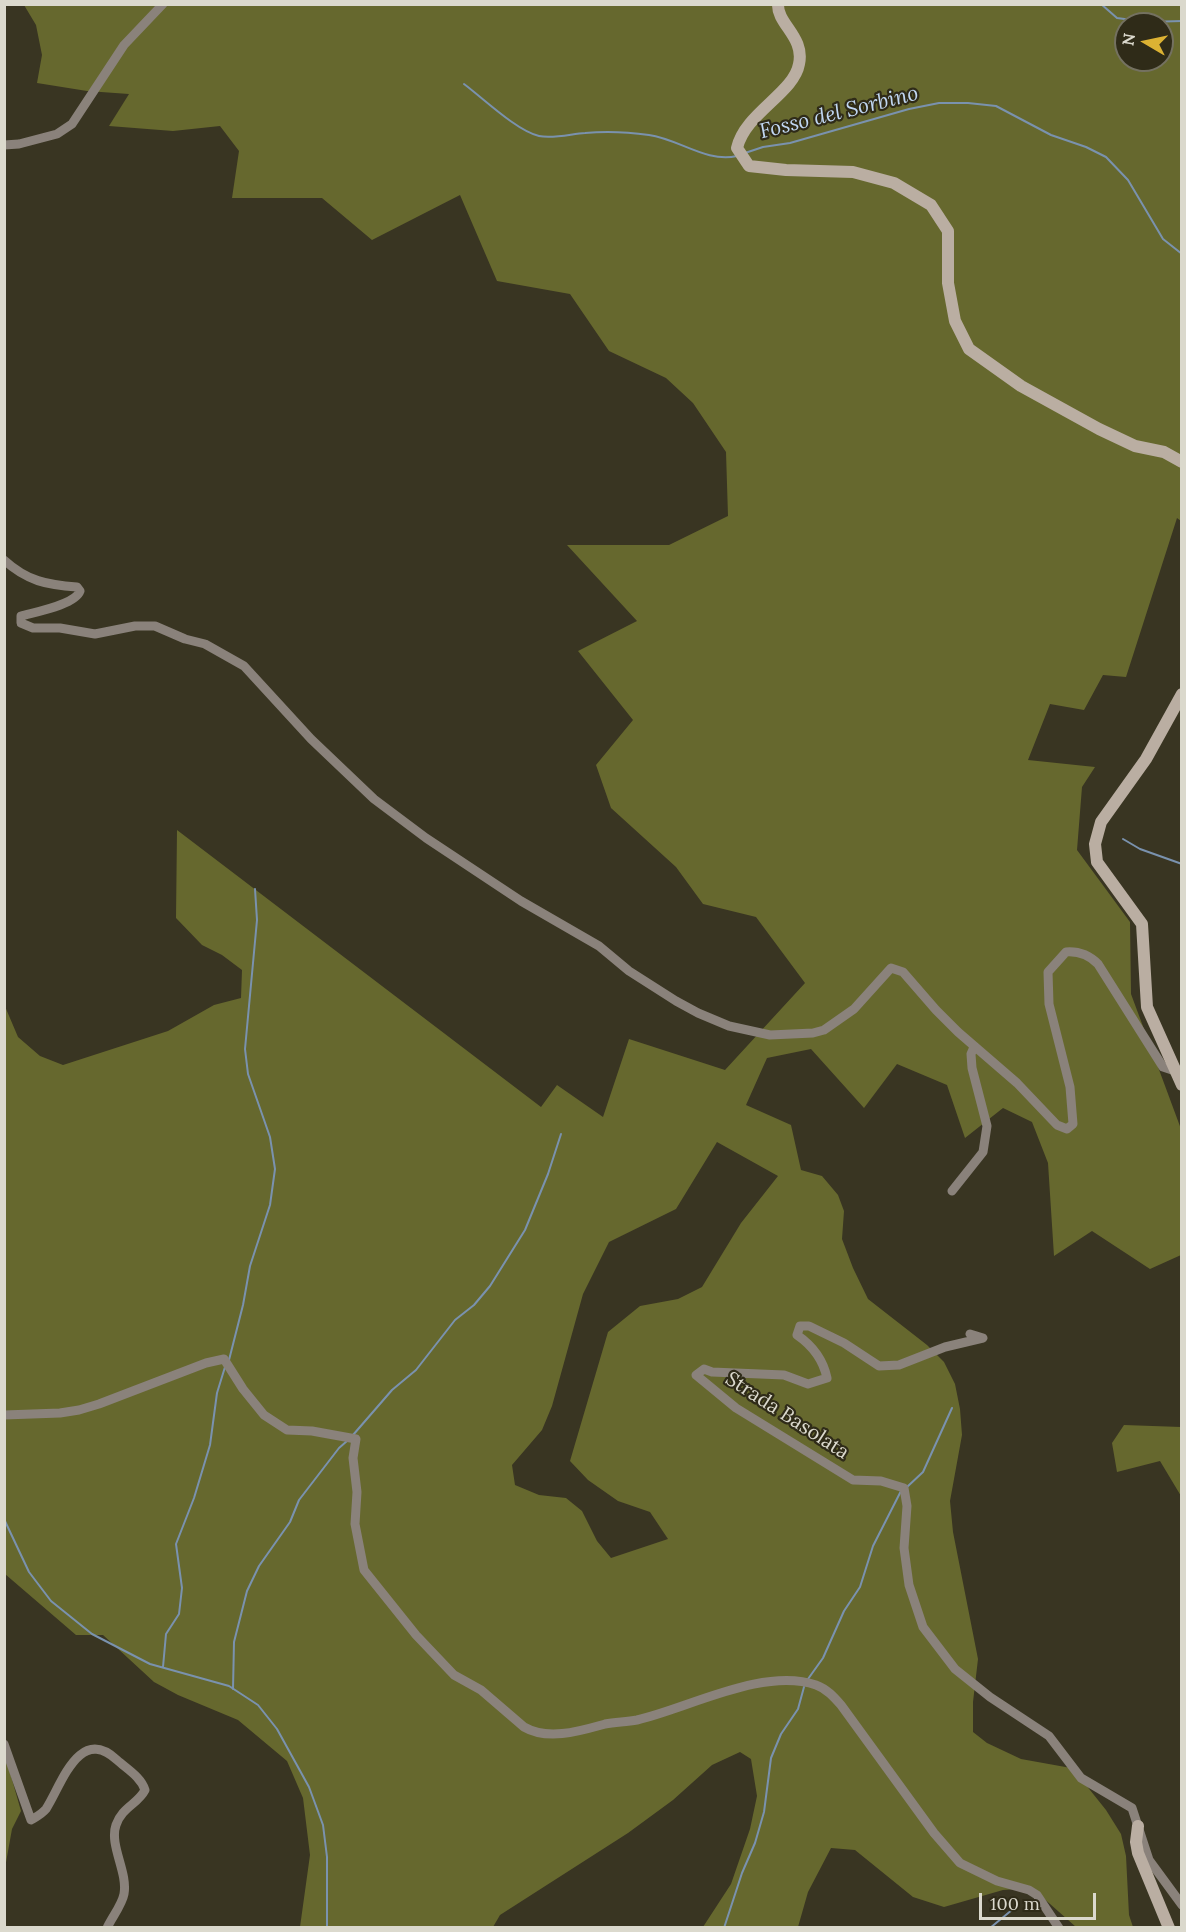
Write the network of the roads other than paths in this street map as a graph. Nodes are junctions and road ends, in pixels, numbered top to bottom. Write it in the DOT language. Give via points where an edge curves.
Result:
graph roads {
  1 [pos="163,4"];
  2 [pos="778,4"];
  3 [pos="4,145"];
  4 [pos="1182,462"];
  5 [pos="4,560"];
  6 [pos="1182,694"];
  7 [pos="974,1047"];
  8 [pos="1175,1071"];
  9 [pos="1182,1085"];
  10 [pos="952,1191"];
  11 [pos="970,1334"];
  12 [pos="4,1415"];
  13 [pos="4,1744"];
  14 [pos="1138,1826"];
  15 [pos="1182,1905"];
  16 [pos="107,1928"];
  17 [pos="1059,1928"];
  18 [pos="1168,1928"];
  1 -- 3 [label="street" via="124,45 72,124 57,134"];
  2 -- 4 [label="main road" via="796,39 799,66 740,138 737,148 749,166 853,172 894,183 931,205 948,231 948,283 955,321 969,349 1021,386 1099,429"];
  5 -- 7 [label="street" via="28,578 80,591 76,598 21,616 21,623 27,627 95,634 155,626 205,644 244,666 311,739 374,799 426,838 698,1013 729,1026 770,1035 813,1033 854,1009 891,968 897,968"];
  6 -- 8 [label="main road" via="1146,759 1101,822 1095,844 1097,862 1142,924 1147,1007"];
  7 -- 8 [label="street" via="1017,1083 1057,1125 1071,1128 1070,1087 1049,1004 1048,972 1066,952 1076,952 1098,964 1163,1067"];
  7 -- 10 [label="street" via="972,1068 987,1126 982,1152"];
  8 -- 9 [label="main road"];
  11 -- 14 [label="street, Strada Basolata" via="983,1338 945,1347 899,1365 879,1366 844,1343 801,1326 797,1335 817,1353 827,1378 808,1384 784,1375 704,1369 696,1375 736,1408 853,1480 881,1481 904,1488 904,1548 909,1585 923,1627 955,1669 1049,1736 1081,1778 1132,1808"];
  12 -- 17 [label="street" via="79,1410 224,1359 264,1415 287,1430 356,1439 355,1524 364,1570 454,1676 481,1690 524,1727 532,1732 577,1732 637,1720 765,1682 816,1685 841,1705 960,1863 1037,1895"];
  13 -- 16 [label="street" via="31,1820 44,1811 77,1756 91,1749 112,1755 142,1782 141,1798 122,1813 115,1828 125,1879 124,1896"];
  14 -- 15 [label="street, Strada Basolata" via="1149,1860"];
  14 -- 18 [label="main road" via="1138,1853"];
}
